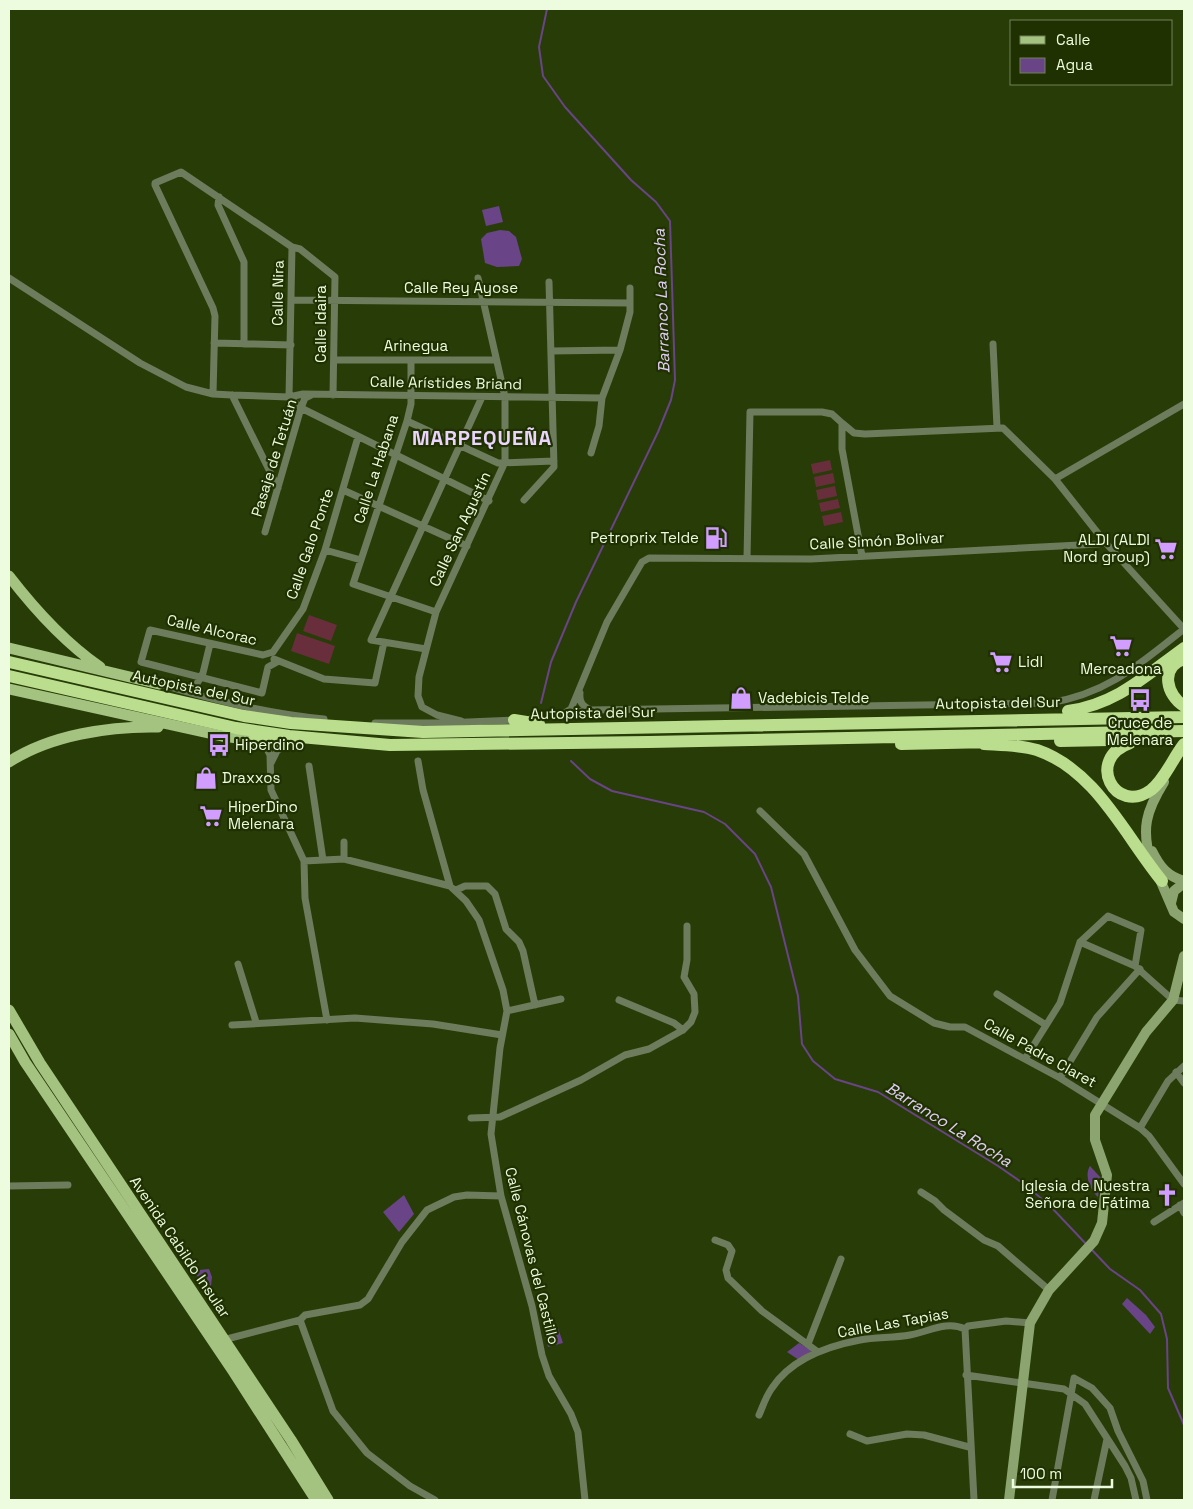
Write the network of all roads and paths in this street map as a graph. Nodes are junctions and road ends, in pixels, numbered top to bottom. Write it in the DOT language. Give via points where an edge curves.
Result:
graph roads {
  1 [pos="219,197"];
  2 [pos="292,247"];
  3 [pos="9,278"];
  4 [pos="478,278"];
  5 [pos="549,282"];
  6 [pos="630,288"];
  7 [pos="291,300"];
  8 [pos="335,302"];
  9 [pos="482,302"];
  10 [pos="549,303"];
  11 [pos="630,303"];
  12 [pos="214,343"];
  13 [pos="244,344"];
  14 [pos="992,344"];
  15 [pos="291,345"];
  16 [pos="620,350"];
  17 [pos="551,351"];
  18 [pos="335,360"];
  19 [pos="411,360"];
  20 [pos="496,360"];
  21 [pos="214,394"];
  22 [pos="311,394"];
  23 [pos="333,395"];
  24 [pos="232,396"];
  25 [pos="410,396"];
  26 [pos="289,397"];
  27 [pos="482,397"];
  28 [pos="505,397"];
  29 [pos="552,397"];
  30 [pos="602,398"];
  31 [pos="1184,404"];
  32 [pos="301,408"];
  33 [pos="407,421"];
  34 [pos="842,422"];
  35 [pos="1000,428"];
  36 [pos="358,437"];
  37 [pos="460,444"];
  38 [pos="591,453"];
  39 [pos="396,455"];
  40 [pos="505,462"];
  41 [pos="554,462"];
  42 [pos="444,479"];
  43 [pos="1055,479"];
  44 [pos="278,488"];
  45 [pos="343,490"];
  46 [pos="524,500"];
  47 [pos="489,501"];
  48 [pos="380,506"];
  49 [pos="423,526"];
  50 [pos="265,532"];
  51 [pos="1104,541"];
  52 [pos="467,546"];
  53 [pos="325,550"];
  54 [pos="862,556"];
  55 [pos="748,558"];
  56 [pos="361,560"];
  57 [pos="9,576"];
  58 [pos="391,598"];
  59 [pos="436,612"];
  60 [pos="1184,629"];
  61 [pos="384,642"];
  62 [pos="210,644"];
  63 [pos="9,648"];
  64 [pos="1184,648"];
  65 [pos="426,649"];
  66 [pos="273,652"];
  67 [pos="263,655"];
  68 [pos="1184,659"];
  69 [pos="9,662"];
  70 [pos="277,662"];
  71 [pos="268,667"];
  72 [pos="106,671"];
  73 [pos="9,676"];
  74 [pos="201,678"];
  75 [pos="159,684"];
  76 [pos="9,689"];
  77 [pos="580,690"];
  78 [pos="1184,708"];
  79 [pos="591,710"];
  80 [pos="1068,711"];
  81 [pos="560,716"];
  82 [pos="1184,717"];
  83 [pos="514,720"];
  84 [pos="968,720"];
  85 [pos="461,721"];
  86 [pos="188,729"];
  87 [pos="578,730"];
  88 [pos="1184,731"];
  89 [pos="872,737"];
  90 [pos="1184,737"];
  91 [pos="254,740"];
  92 [pos="1136,740"];
  93 [pos="970,743"];
  94 [pos="286,744"];
  95 [pos="390,745"];
  96 [pos="1182,750"];
  97 [pos="418,761"];
  98 [pos="9,762"];
  99 [pos="309,766"];
  100 [pos="270,768"];
  101 [pos="760,811"];
  102 [pos="344,842"];
  103 [pos="344,859"];
  104 [pos="324,860"];
  105 [pos="304,861"];
  106 [pos="1162,881"];
  107 [pos="1184,882"];
  108 [pos="453,888"];
  109 [pos="1171,903"];
  110 [pos="1181,917"];
  111 [pos="687,926"];
  112 [pos="1184,930"];
  113 [pos="1080,942"];
  114 [pos="1184,957"];
  115 [pos="238,964"];
  116 [pos="1137,967"];
  117 [pos="997,994"];
  118 [pos="561,999"];
  119 [pos="619,1000"];
  120 [pos="1173,1000"];
  121 [pos="1184,1001"];
  122 [pos="535,1005"];
  123 [pos="9,1010"];
  124 [pos="507,1011"];
  125 [pos="326,1020"];
  126 [pos="256,1022"];
  127 [pos="232,1025"];
  128 [pos="1046,1025"];
  129 [pos="683,1030"];
  130 [pos="9,1034"];
  131 [pos="502,1035"];
  132 [pos="9,1050"];
  133 [pos="20,1055"];
  134 [pos="1025,1059"];
  135 [pos="1184,1066"];
  136 [pos="1176,1072"];
  137 [pos="1060,1078"];
  138 [pos="1184,1083"];
  139 [pos="1101,1103"];
  140 [pos="471,1118"];
  141 [pos="491,1119"];
  142 [pos="1140,1128"];
  143 [pos="1184,1184"];
  144 [pos="68,1185"];
  145 [pos="9,1186"];
  146 [pos="921,1192"];
  147 [pos="501,1196"];
  148 [pos="1182,1204"];
  149 [pos="1184,1212"];
  150 [pos="1154,1222"];
  151 [pos="715,1240"];
  152 [pos="842,1259"];
  153 [pos="1049,1290"];
  154 [pos="300,1320"];
  155 [pos="1030,1322"];
  156 [pos="965,1329"];
  157 [pos="223,1340"];
  158 [pos="808,1344"];
  159 [pos="818,1352"];
  160 [pos="966,1375"];
  161 [pos="1023,1382"];
  162 [pos="1071,1392"];
  163 [pos="759,1415"];
  164 [pos="850,1434"];
  165 [pos="1107,1439"];
  166 [pos="969,1447"];
  167 [pos="316,1500"];
  168 [pos="328,1500"];
  169 [pos="435,1500"];
  170 [pos="586,1500"];
  171 [pos="974,1500"];
  172 [pos="1010,1500"];
  173 [pos="1052,1500"];
  174 [pos="1094,1500"];
  175 [pos="1136,1500"];
  176 [pos="1147,1500"];
  1 -- 2 [label="street, Calle Nira"];
  1 -- 12 [label="street, Calle Nira" via="181,172 155,182 213,308"];
  1 -- 13 [label="street" via="218,204 244,262"];
  2 -- 7 [label="street, Calle Nira"];
  2 -- 8 [label="street, Calle Idaira" via="300,249 335,277"];
  3 -- 21 [label="street, Calle Arístides Briand" via="170,380"];
  4 -- 9 [label="street, Calle San Agustín"];
  5 -- 10 [label="street"];
  6 -- 11 [label="street"];
  7 -- 8 [label="street, Calle Rey Ayose"];
  7 -- 15 [label="street, Calle Nira"];
  8 -- 9 [label="street, Calle Rey Ayose"];
  8 -- 18 [label="street, Calle Idaira"];
  9 -- 10 [label="street, Calle Rey Ayose"];
  9 -- 20 [label="street, Calle San Agustín"];
  10 -- 11 [label="street, Calle Rey Ayose"];
  10 -- 17 [label="street"];
  11 -- 16 [label="street"];
  12 -- 13 [label="street"];
  12 -- 21 [label="street"];
  13 -- 15 [label="street"];
  14 -- 35 [label="street"];
  15 -- 26 [label="street, Calle Nira"];
  16 -- 17 [label="street"];
  16 -- 30 [label="street"];
  17 -- 29 [label="street"];
  18 -- 19 [label="street, Arinegua"];
  18 -- 23 [label="street, Calle Idaira"];
  19 -- 20 [label="street, Arinegua"];
  19 -- 25 [label="street, Calle La Habana"];
  20 -- 28 [label="street, Calle San Agustín"];
  21 -- 24 [label="street, Calle Arístides Briand"];
  22 -- 23 [label="street, Calle Arístides Briand"];
  22 -- 26 [label="street, Calle Arístides Briand"];
  22 -- 32 [label="street, Pasaje de Tetuán" via="305,398"];
  23 -- 25 [label="street, Calle Arístides Briand"];
  24 -- 26 [label="street, Calle Arístides Briand"];
  24 -- 44 [label="street"];
  25 -- 27 [label="street, Calle Arístides Briand"];
  25 -- 33 [label="street, Calle La Habana"];
  26 -- 32 [label="street"];
  27 -- 28 [label="street, Calle Arístides Briand"];
  27 -- 37 [label="street"];
  28 -- 29 [label="street, Calle Arístides Briand"];
  28 -- 40 [label="street, Calle San Agustín"];
  29 -- 30 [label="street, Calle Arístides Briand"];
  29 -- 41 [label="street"];
  30 -- 38 [label="street" via="599,426"];
  31 -- 43 [label="street"];
  32 -- 36 [label="street"];
  32 -- 44 [label="street, Pasaje de Tetuán"];
  33 -- 37 [label="street"];
  33 -- 39 [label="street, Calle La Habana"];
  34 -- 35 [label="street" via="854,433 865,434"];
  34 -- 54 [label="street" via="842,449"];
  34 -- 55 [label="street" via="832,414 750,412"];
  35 -- 43 [label="street"];
  36 -- 39 [label="street"];
  36 -- 45 [label="street, Calle Galo Ponte"];
  37 -- 40 [label="street" via="498,462"];
  37 -- 42 [label="street"];
  39 -- 42 [label="street"];
  39 -- 48 [label="street, Calle La Habana"];
  40 -- 41 [label="street"];
  40 -- 47 [label="street, Calle San Agustín"];
  41 -- 46 [label="street" via="554,467"];
  42 -- 47 [label="street"];
  42 -- 49 [label="street"];
  43 -- 51 [label="street"];
  44 -- 50 [label="street, Pasaje de Tetuán"];
  45 -- 48 [label="street"];
  45 -- 53 [label="street, Calle Galo Ponte"];
  47 -- 52 [label="street, Calle San Agustín"];
  48 -- 49 [label="street"];
  48 -- 56 [label="street, Calle La Habana"];
  49 -- 52 [label="street"];
  49 -- 58 [label="street"];
  51 -- 54 [label="street, Calle Simón Bolivar" via="1099,544"];
  51 -- 60 [label="street"];
  52 -- 59 [label="street, Calle San Agustín"];
  53 -- 56 [label="street"];
  53 -- 66 [label="street, Calle Galo Ponte" via="303,609"];
  54 -- 55 [label="street, Calle Simón Bolivar"];
  55 -- 77 [label="street, Calle Simón Bolivar" via="649,558 642,562 607,622"];
  56 -- 58 [label="street, Calle La Habana" via="353,584"];
  57 -- 72 [label="main road" via="46,621 77,651"];
  58 -- 59 [label="street"];
  58 -- 61 [label="street" via="371,640"];
  59 -- 65 [label="street, Calle San Agustín"];
  60 -- 79 [label="street" via="1118,680 1049,703"];
  61 -- 65 [label="street"];
  61 -- 70 [label="street" via="375,683 331,680"];
  62 -- 67 [label="street, Calle Alcorac"];
  62 -- 74 [label="street"];
  62 -- 74 [label="street, Calle Alcorac" via="150,630 141,662"];
  63 -- 72 [label="main road"];
  64 -- 80 [label="highway" via="1116,698 1089,708"];
  65 -- 85 [label="street, Calle San Agustín" via="419,677 420,702 430,712"];
  66 -- 67 [label="street, Calle Alcorac"];
  66 -- 70 [label="street" via="272,657"];
  67 -- 71 [label="street"];
  68 -- 78 [label="highway" via="1174,666 1168,679 1171,695"];
  69 -- 87 [label="highway, Autopista del Sur" via="291,724 423,732"];
  70 -- 71 [label="street"];
  71 -- 74 [label="street" via="262,693"];
  72 -- 75 [label="main road"];
  73 -- 95 [label="highway, Autopista del Sur" via="236,728"];
  74 -- 75 [label="street" via="195,687"];
  75 -- 85 [label="street" via="259,710 322,719 412,724"];
  76 -- 86 [label="main road"];
  77 -- 79 [label="street" via="579,700"];
  77 -- 81 [label="street" via="571,709"];
  78 -- 80 [label="highway"];
  79 -- 81 [label="street"];
  80 -- 84 [label="highway"];
  81 -- 83 [label="street"];
  82 -- 84 [label="highway, Autopista del Sur"];
  83 -- 85 [label="street"];
  83 -- 87 [label="highway"];
  84 -- 87 [label="highway, Autopista del Sur"];
  86 -- 91 [label="main road"];
  86 -- 98 [label="main road" via="144,726 102,731 46,745"];
  88 -- 89 [label="highway, Autopista del Sur"];
  89 -- 93 [label="highway" via="898,744"];
  89 -- 95 [label="highway, Autopista del Sur"];
  90 -- 92 [label="highway"];
  91 -- 94 [label="highway"];
  91 -- 100 [label="street" via="267,749"];
  92 -- 93 [label="highway"];
  92 -- 96 [label="highway" via="1115,750 1108,761 1107,776 1113,789 1124,796 1140,796 1152,790"];
  93 -- 106 [label="highway" via="1036,750 1074,771 1097,794"];
  94 -- 95 [label="highway" via="355,751"];
  94 -- 100 [label="street" via="277,751"];
  96 -- 106 [label="street" via="1155,797 1146,820 1145,842 1151,863"];
  96 -- 107 [label="street" via="1152,813 1149,832 1151,849 1160,866 1173,878"];
  97 -- 108 [label="street, Calle Cánovas del Castillo" via="423,790"];
  99 -- 104 [label="street"];
  100 -- 105 [label="street" via="271,790"];
  101 -- 134 [label="street, Calle Padre Claret" via="804,854 855,950 890,996 934,1024 950,1028 965,1026"];
  102 -- 103 [label="street"];
  103 -- 104 [label="street"];
  103 -- 108 [label="street"];
  104 -- 105 [label="street"];
  105 -- 125 [label="street" via="305,898"];
  106 -- 109 [label="street"];
  107 -- 109 [label="street" via="1174,892"];
  108 -- 122 [label="street" via="487,886 495,894 506,929 523,951"];
  108 -- 124 [label="street, Calle Cánovas del Castillo" via="479,920 492,953"];
  109 -- 110 [label="street"];
  110 -- 112 [label="street"];
  111 -- 129 [label="street" via="688,960 684,977 694,994 695,1012 692,1022"];
  113 -- 116 [label="street"];
  113 -- 116 [label="street" via="1108,916 1141,930"];
  113 -- 128 [label="street" via="1060,1003"];
  114 -- 120 [label="street"];
  115 -- 126 [label="street"];
  116 -- 120 [label="street"];
  116 -- 137 [label="street" via="1098,1017"];
  117 -- 128 [label="street"];
  118 -- 122 [label="street"];
  119 -- 129 [label="street" via="674,1023"];
  120 -- 121 [label="street"];
  120 -- 139 [label="street" via="1146,1032"];
  122 -- 124 [label="street"];
  123 -- 157 [label="main road, Avenida Cabildo Insular" via="40,1064"];
  124 -- 131 [label="street, Calle Cánovas del Castillo"];
  125 -- 126 [label="street"];
  125 -- 131 [label="street" via="355,1018"];
  126 -- 127 [label="street"];
  128 -- 134 [label="street"];
  129 -- 141 [label="street" via="667,1041 625,1055 581,1080"];
  130 -- 133 [label="main road, Avenida Cabildo Insular"];
  131 -- 141 [label="street, Calle Cánovas del Castillo"];
  132 -- 133 [label="street"];
  133 -- 167 [label="main road, Avenida Cabildo Insular"];
  134 -- 137 [label="street, Calle Padre Claret"];
  135 -- 136 [label="street"];
  136 -- 138 [label="street"];
  136 -- 142 [label="street"];
  137 -- 139 [label="street, Calle Padre Claret"];
  139 -- 142 [label="street, Calle Padre Claret"];
  139 -- 153 [label="street" via="1095,1115 1095,1140 1104,1160 1107,1188 1102,1223 1094,1241"];
  140 -- 141 [label="street"];
  141 -- 147 [label="street, Calle Cánovas del Castillo"];
  142 -- 143 [label="street, Calle Padre Claret"];
  144 -- 145 [label="street"];
  146 -- 153 [label="street" via="984,1240 998,1246"];
  147 -- 154 [label="street" via="454,1197 427,1210 402,1242 368,1299 360,1305 305,1315"];
  147 -- 170 [label="street, Calle Cánovas del Castillo" via="549,1376 578,1432"];
  148 -- 149 [label="street"];
  148 -- 150 [label="street"];
  151 -- 158 [label="street" via="728,1245 732,1251 726,1270 728,1278 762,1310"];
  152 -- 158 [label="street"];
  153 -- 155 [label="street"];
  154 -- 157 [label="street"];
  154 -- 169 [label="street" via="333,1411 367,1453 410,1486"];
  155 -- 156 [label="street, Calle Las Tapias" via="1006,1321"];
  155 -- 161 [label="street"];
  156 -- 159 [label="street, Calle Las Tapias" via="954,1325 910,1335 860,1340"];
  156 -- 160 [label="street"];
  157 -- 168 [label="main road, Avenida Cabildo Insular"];
  158 -- 159 [label="street"];
  159 -- 163 [label="street, Calle Las Tapias" via="796,1363 779,1378"];
  160 -- 161 [label="street"];
  160 -- 166 [label="street"];
  161 -- 162 [label="street"];
  161 -- 172 [label="street"];
  162 -- 165 [label="street" via="1085,1404"];
  162 -- 173 [label="street"];
  162 -- 176 [label="street" via="1074,1378 1092,1388 1110,1408 1142,1480"];
  164 -- 166 [label="street" via="867,1441 906,1434 924,1435"];
  165 -- 174 [label="street"];
  165 -- 175 [label="street" via="1131,1478"];
  166 -- 171 [label="street"];
}
